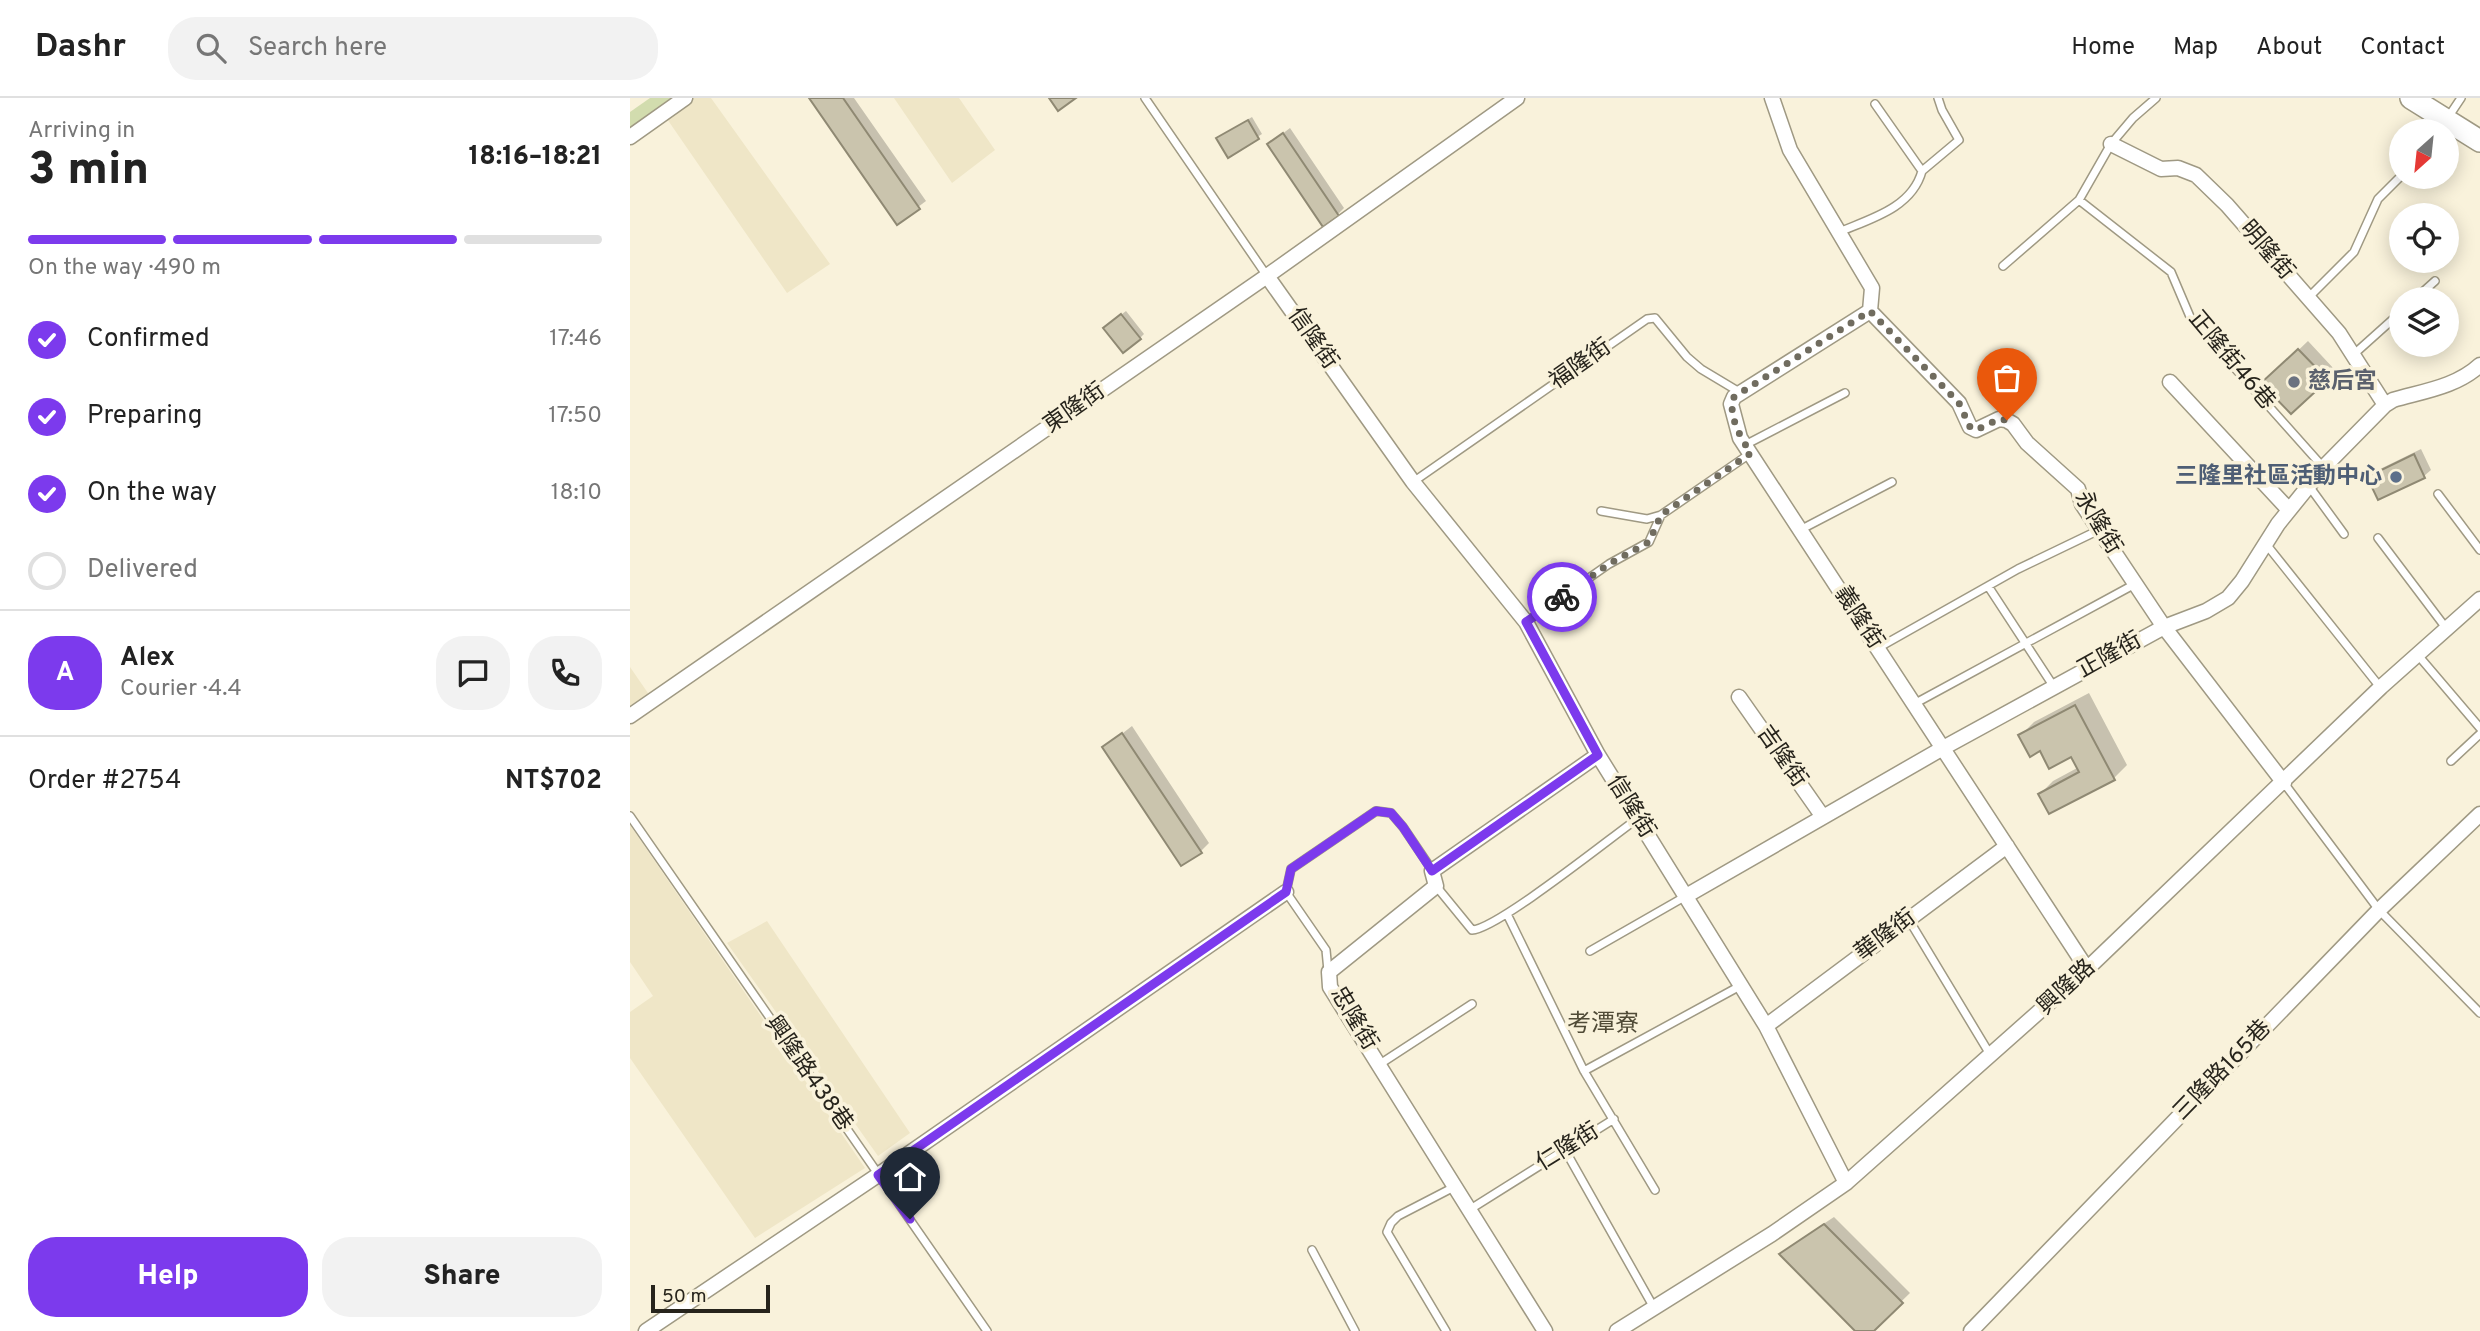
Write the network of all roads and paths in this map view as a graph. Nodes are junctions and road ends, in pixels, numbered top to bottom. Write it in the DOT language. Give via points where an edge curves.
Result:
graph roads {
  1 [pos="685,98"];
  2 [pos="1145,98"];
  3 [pos="1517,98"];
  4 [pos="1772,98"];
  5 [pos="1938,98"];
  6 [pos="2156,98"];
  7 [pos="2411,98"];
  8 [pos="2462,98"];
  9 [pos="1875,104"];
  10 [pos="2439,119"];
  11 [pos="2450,119"];
  12 [pos="2459,131"];
  13 [pos="630,137"];
  14 [pos="2480,141"];
  15 [pos="2111,144"];
  16 [pos="1922,171"];
  17 [pos="2389,188"];
  18 [pos="2079,200"];
  19 [pos="1838,233"];
  20 [pos="2004,266"];
  21 [pos="1267,276"];
  22 [pos="2435,281"];
  23 [pos="2428,287"];
  24 [pos="2307,298"];
  25 [pos="1870,311"];
  26 [pos="2389,323"];
  27 [pos="2353,355"];
  28 [pos="2480,365"];
  29 [pos="2170,382"];
  30 [pos="1741,393"];
  31 [pos="1845,393"];
  32 [pos="2385,405"];
  33 [pos="1748,449"];
  34 [pos="2324,467"];
  35 [pos="1413,482"];
  36 [pos="1892,482"];
  37 [pos="2309,486"];
  38 [pos="2438,494"];
  39 [pos="2289,510"];
  40 [pos="1601,511"];
  41 [pos="1661,515"];
  42 [pos="1800,530"];
  43 [pos="2099,530"];
  44 [pos="2344,534"];
  45 [pos="2378,538"];
  46 [pos="2266,544"];
  47 [pos="2480,550"];
  48 [pos="2135,584"];
  49 [pos="1988,586"];
  50 [pos="2480,598"];
  51 [pos="1526,622"];
  52 [pos="2164,627"];
  53 [pos="2446,628"];
  54 [pos="2025,643"];
  55 [pos="1878,648"];
  56 [pos="2417,653"];
  57 [pos="2054,687"];
  58 [pos="2381,687"];
  59 [pos="1739,697"];
  60 [pos="1914,704"];
  61 [pos="630,716"];
  62 [pos="2480,728"];
  63 [pos="2480,734"];
  64 [pos="1943,748"];
  65 [pos="1598,755"];
  66 [pos="2451,761"];
  67 [pos="2284,783"];
  68 [pos="2480,814"];
  69 [pos="630,816"];
  70 [pos="1823,817"];
  71 [pos="1637,818"];
  72 [pos="2007,846"];
  73 [pos="1432,871"];
  74 [pos="1436,886"];
  75 [pos="1286,892"];
  76 [pos="1686,896"];
  77 [pos="2379,910"];
  78 [pos="1507,914"];
  79 [pos="1909,920"];
  80 [pos="1590,951"];
  81 [pos="2087,969"];
  82 [pos="1329,972"];
  83 [pos="1740,986"];
  84 [pos="1472,1004"];
  85 [pos="2480,1013"];
  86 [pos="1766,1026"];
  87 [pos="1992,1056"];
  88 [pos="1380,1064"];
  89 [pos="1584,1071"];
  90 [pos="1614,1119"];
  91 [pos="1565,1150"];
  92 [pos="878,1175"];
  93 [pos="1846,1183"];
  94 [pos="1454,1187"];
  95 [pos="1656,1190"];
  96 [pos="1469,1210"];
  97 [pos="1312,1251"];
  98 [pos="1653,1306"];
  99 [pos="646,1331"];
  100 [pos="987,1331"];
  101 [pos="1356,1331"];
  102 [pos="1446,1331"];
  103 [pos="1545,1331"];
  104 [pos="1617,1331"];
  105 [pos="1972,1331"];
  1 -- 13 [label="street"];
  2 -- 21 [label="lane"];
  3 -- 21 [label="street, 東隆街"];
  4 -- 19 [label="street" via="1790,150"];
  5 -- 16 [label="lane" via="1959,139"];
  6 -- 15 [label="lane"];
  7 -- 10 [label="street"];
  8 -- 11 [label="lane"];
  9 -- 16 [label="lane"];
  12 -- 14 [label="street"];
  15 -- 18 [label="lane"];
  15 -- 24 [label="street, 明隆街" via="2161,169 2178,168 2196,175"];
  16 -- 19 [label="lane" via="1906,199"];
  17 -- 24 [label="lane" via="2378,199 2354,252"];
  18 -- 20 [label="lane"];
  18 -- 34 [label="lane, 正隆街46巷" via="2171,272 2191,319"];
  19 -- 25 [label="street" via="1872,288"];
  21 -- 35 [label="street, 信隆街"];
  21 -- 61 [label="street, 東隆街"];
  22 -- 23 [label="lane"];
  24 -- 27 [label="street, 明隆街"];
  25 -- 30 [label="street"];
  25 -- 43 [label="street, 永隆街" via="1959,403 1970,427 1976,430 1999,419 2013,424 2027,443 2078,489"];
  26 -- 27 [label="lane"];
  27 -- 32 [label="street, 明隆街"];
  28 -- 32 [label="street, 正隆街" via="2451,384"];
  29 -- 39 [label="street"];
  30 -- 33 [label="street, 義隆街" via="1731,404 1740,438"];
  30 -- 35 [label="lane, 福隆街" via="1701,369 1655,318 1647,319"];
  31 -- 33 [label="lane"];
  32 -- 34 [label="street, 正隆街"];
  33 -- 41 [label="lane"];
  33 -- 42 [label="street, 義隆街"];
  34 -- 37 [label="street, 正隆街"];
  35 -- 51 [label="street, 信隆街"];
  36 -- 42 [label="lane"];
  37 -- 39 [label="street, 正隆街"];
  37 -- 44 [label="lane"];
  38 -- 47 [label="lane"];
  39 -- 46 [label="street, 正隆街"];
  40 -- 41 [label="lane" via="1647,519"];
  41 -- 51 [label="lane" via="1649,542"];
  42 -- 55 [label="street, 義隆街"];
  43 -- 48 [label="street, 永隆街"];
  43 -- 49 [label="lane"];
  45 -- 53 [label="lane"];
  46 -- 52 [label="street, 正隆街" via="2228,598"];
  46 -- 58 [label="lane"];
  48 -- 52 [label="street, 永隆街"];
  48 -- 54 [label="lane"];
  49 -- 54 [label="lane"];
  49 -- 55 [label="lane"];
  50 -- 53 [label="street, 興隆路"];
  51 -- 65 [label="street, 信隆街"];
  52 -- 57 [label="street, 正隆街"];
  52 -- 67 [label="street, 永隆街"];
  53 -- 56 [label="street, 興隆路"];
  54 -- 57 [label="lane"];
  54 -- 60 [label="lane"];
  55 -- 60 [label="street, 義隆街"];
  56 -- 58 [label="street, 興隆路"];
  56 -- 62 [label="lane"];
  57 -- 64 [label="street, 正隆街"];
  58 -- 67 [label="street, 興隆路"];
  59 -- 70 [label="street, 吉隆街"];
  60 -- 64 [label="street, 義隆街"];
  63 -- 66 [label="lane"];
  64 -- 70 [label="street, 正隆街"];
  64 -- 72 [label="street, 義隆街"];
  65 -- 71 [label="street, 信隆街"];
  65 -- 73 [label="street"];
  67 -- 77 [label="lane"];
  67 -- 81 [label="street, 興隆路"];
  68 -- 77 [label="street, 三隆路165巷"];
  69 -- 92 [label="lane, 興隆路438巷"];
  70 -- 76 [label="street, 正隆街"];
  71 -- 76 [label="street, 信隆街"];
  71 -- 78 [label="lane"];
  72 -- 79 [label="street, 華隆街"];
  72 -- 81 [label="street, 義隆街"];
  73 -- 74 [label="street"];
  73 -- 75 [label="lane" via="1391,813 1376,811 1291,869"];
  74 -- 78 [label="lane" via="1472,930"];
  74 -- 82 [label="street, 忠隆街"];
  75 -- 82 [label="lane" via="1326,950"];
  75 -- 92 [label="street"];
  76 -- 80 [label="lane"];
  76 -- 83 [label="street, 信隆街"];
  77 -- 85 [label="lane"];
  77 -- 105 [label="street, 三隆路165巷"];
  78 -- 89 [label="lane, 仁隆街"];
  79 -- 86 [label="street, 華隆街"];
  79 -- 87 [label="lane"];
  81 -- 87 [label="street, 興隆路"];
  82 -- 88 [label="street, 忠隆街" via="1330,987"];
  83 -- 86 [label="street, 信隆街"];
  83 -- 89 [label="lane"];
  84 -- 88 [label="lane"];
  86 -- 93 [label="street, 信隆街"];
  87 -- 93 [label="street, 興隆路"];
  88 -- 94 [label="street, 忠隆街"];
  89 -- 90 [label="lane, 仁隆街"];
  90 -- 91 [label="lane, 仁隆街"];
  90 -- 95 [label="lane"];
  91 -- 96 [label="lane, 仁隆街"];
  91 -- 98 [label="lane"];
  92 -- 99 [label="street"];
  92 -- 100 [label="lane, 興隆路438巷"];
  93 -- 98 [label="street, 興隆路"];
  94 -- 96 [label="street, 忠隆街"];
  94 -- 102 [label="lane" via="1398,1216 1387,1232"];
  96 -- 103 [label="street, 忠隆街"];
  97 -- 101 [label="lane"];
  98 -- 104 [label="street, 興隆路"];
}
